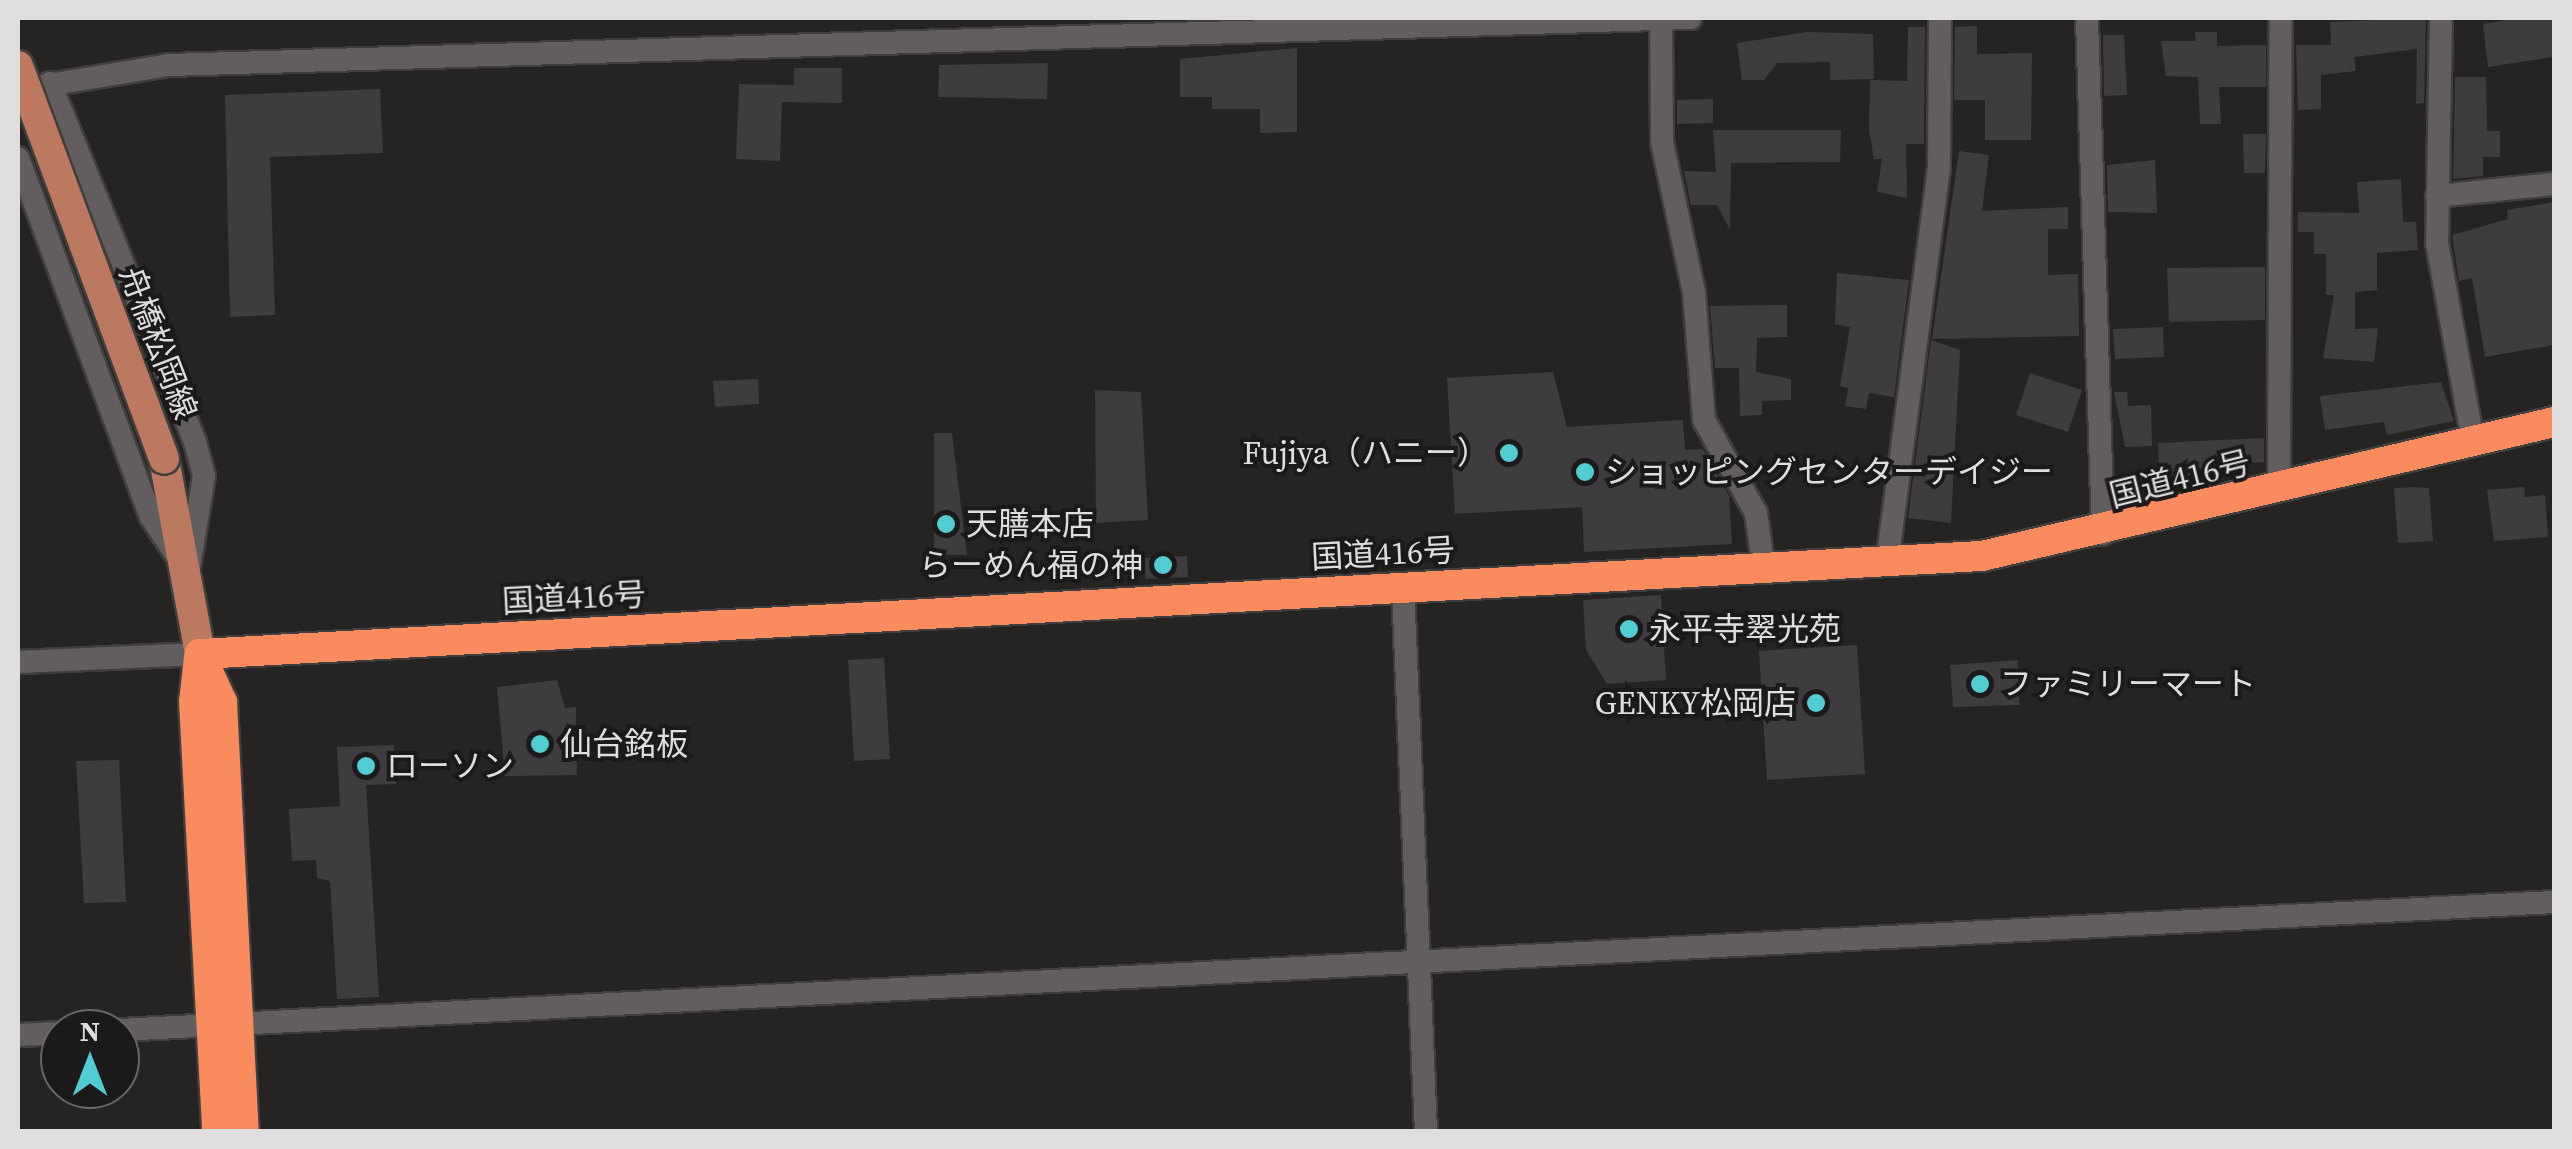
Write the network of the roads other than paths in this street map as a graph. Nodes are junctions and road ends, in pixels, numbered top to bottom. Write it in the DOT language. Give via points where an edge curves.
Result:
graph roads {
  1 [pos="1690,18"];
  2 [pos="1940,18"];
  3 [pos="2087,18"];
  4 [pos="2281,18"];
  5 [pos="2442,18"];
  6 [pos="1648,20"];
  7 [pos="1013,27"];
  8 [pos="18,66"];
  9 [pos="50,82"];
  10 [pos="18,90"];
  11 [pos="18,158"];
  12 [pos="2554,184"];
  13 [pos="2437,196"];
  14 [pos="2554,422"];
  15 [pos="2473,442"];
  16 [pos="2279,490"];
  17 [pos="2104,534"];
  18 [pos="1887,563"];
  19 [pos="1764,570"];
  20 [pos="188,571"];
  21 [pos="1403,588"];
  22 [pos="200,654"];
  23 [pos="18,662"];
  24 [pos="2554,902"];
  25 [pos="1416,962"];
  26 [pos="225,1024"];
  27 [pos="140,1029"];
  28 [pos="217,1132"];
  29 [pos="244,1132"];
  30 [pos="1426,1132"];
  1 -- 6 [label="street"];
  2 -- 18 [label="street" via="1938,168"];
  3 -- 17 [label="street"];
  4 -- 16 [label="street"];
  5 -- 13 [label="street"];
  6 -- 7 [label="street"];
  6 -- 19 [label="street" via="1662,142 1694,292 1704,420 1756,513"];
  7 -- 9 [label="street" via="170,65"];
  8 -- 20 [label="main road, 舟橋松岡線, bridge" via="164,459"];
  9 -- 10 [label="street"];
  9 -- 20 [label="street" via="200,459 201,511"];
  11 -- 20 [label="street" via="151,517"];
  12 -- 13 [label="street"];
  13 -- 15 [label="street" via="2436,243"];
  14 -- 15 [label="highway, 国道416号"];
  15 -- 16 [label="highway, 国道416号"];
  16 -- 17 [label="highway, 国道416号"];
  17 -- 18 [label="highway, 国道416号"];
  18 -- 19 [label="highway, 国道416号"];
  19 -- 21 [label="highway, 国道416号"];
  20 -- 22 [label="main road, 舟橋松岡線"];
  21 -- 22 [label="highway, 国道416号"];
  21 -- 25 [label="street"];
  22 -- 23 [label="street"];
  22 -- 26 [label="highway" via="194,702"];
  24 -- 25 [label="street"];
  25 -- 26 [label="street"];
  25 -- 30 [label="street"];
  26 -- 27 [label="street"];
  26 -- 28 [label="highway"];
  26 -- 29 [label="highway"];
}
